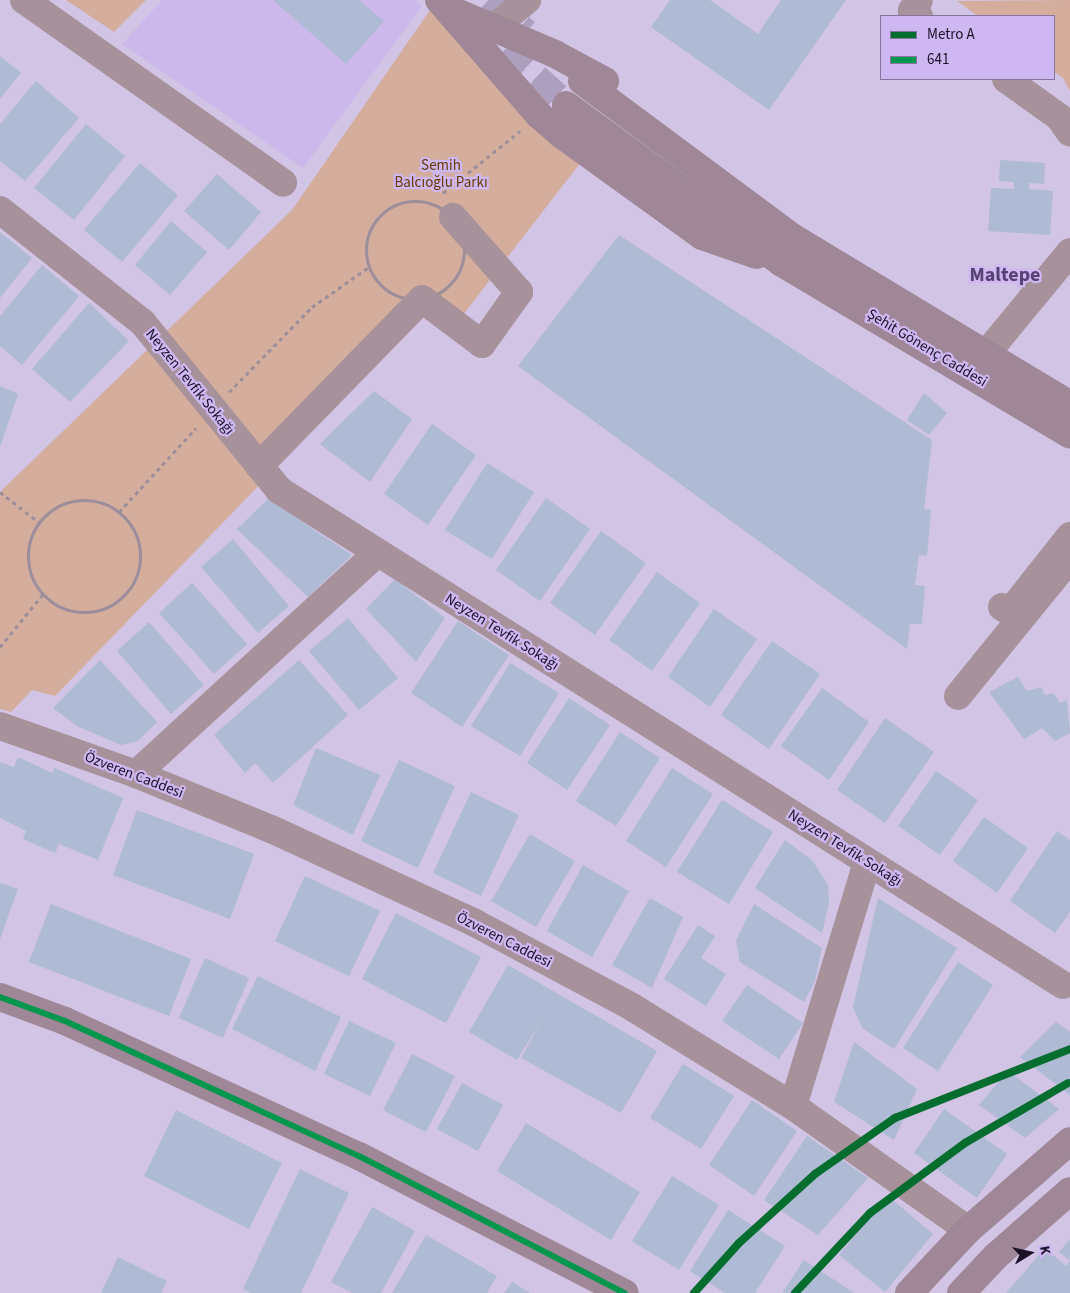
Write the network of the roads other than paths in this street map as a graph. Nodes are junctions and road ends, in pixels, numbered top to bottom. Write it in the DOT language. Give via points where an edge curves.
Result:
graph roads {
  1 [pos="24,0"];
  2 [pos="527,0"];
  3 [pos="919,0"];
  4 [pos="443,4"];
  5 [pos="917,15"];
  6 [pos="485,36"];
  7 [pos="1007,80"];
  8 [pos="582,81"];
  9 [pos="566,105"];
  10 [pos="1070,133"];
  11 [pos="283,183"];
  12 [pos="0,210"];
  13 [pos="442,210"];
  14 [pos="792,237"];
  15 [pos="1070,252"];
  16 [pos="782,263"];
  17 [pos="986,354"];
  18 [pos="1070,405"];
  19 [pos="1070,435"];
  20 [pos="259,466"];
  21 [pos="1070,536"];
  22 [pos="377,553"];
  23 [pos="1070,558"];
  24 [pos="1002,606"];
  25 [pos="958,696"];
  26 [pos="0,726"];
  27 [pos="136,774"];
  28 [pos="867,863"];
  29 [pos="1063,985"];
  30 [pos="0,997"];
  31 [pos="793,1106"];
  32 [pos="1070,1141"];
  33 [pos="1070,1190"];
  34 [pos="968,1230"];
  35 [pos="625,1293"];
  36 [pos="909,1293"];
  37 [pos="961,1293"];
  1 -- 11 [label="street"];
  2 -- 6 [label="street"];
  3 -- 5 [label="street" via="912,11"];
  4 -- 6 [label="main road"];
  6 -- 14 [label="main road" via="599,76 742,184"];
  6 -- 16 [label="main road" via="539,115 702,236"];
  7 -- 10 [label="street" via="1059,117"];
  8 -- 14 [label="main road"];
  9 -- 16 [label="main road"];
  12 -- 20 [label="street, Neyzen Tevfik Sokağı" via="143,323"];
  13 -- 20 [label="street" via="519,292 482,344 422,299"];
  14 -- 17 [label="main road, Şehit Gönenç Caddesi"];
  15 -- 17 [label="street"];
  16 -- 19 [label="main road, Şehit Gönenç Caddesi"];
  17 -- 18 [label="main road, Şehit Gönenç Caddesi"];
  20 -- 22 [label="street, Neyzen Tevfik Sokağı" via="279,490"];
  21 -- 24 [label="street" via="1010,612"];
  22 -- 27 [label="street"];
  22 -- 28 [label="street, Neyzen Tevfik Sokağı"];
  23 -- 25 [label="street"];
  26 -- 27 [label="street, Özveren Caddesi"];
  27 -- 31 [label="street, Özveren Caddesi" via="270,830 475,923 632,1007"];
  28 -- 29 [label="street, Neyzen Tevfik Sokağı"];
  28 -- 31 [label="street"];
  30 -- 35 [label="main road" via="65,1022 359,1156"];
  31 -- 34 [label="street, Özveren Caddesi"];
  32 -- 34 [label="main road"];
  33 -- 37 [label="main road" via="996,1256"];
  34 -- 36 [label="main road"];
}
